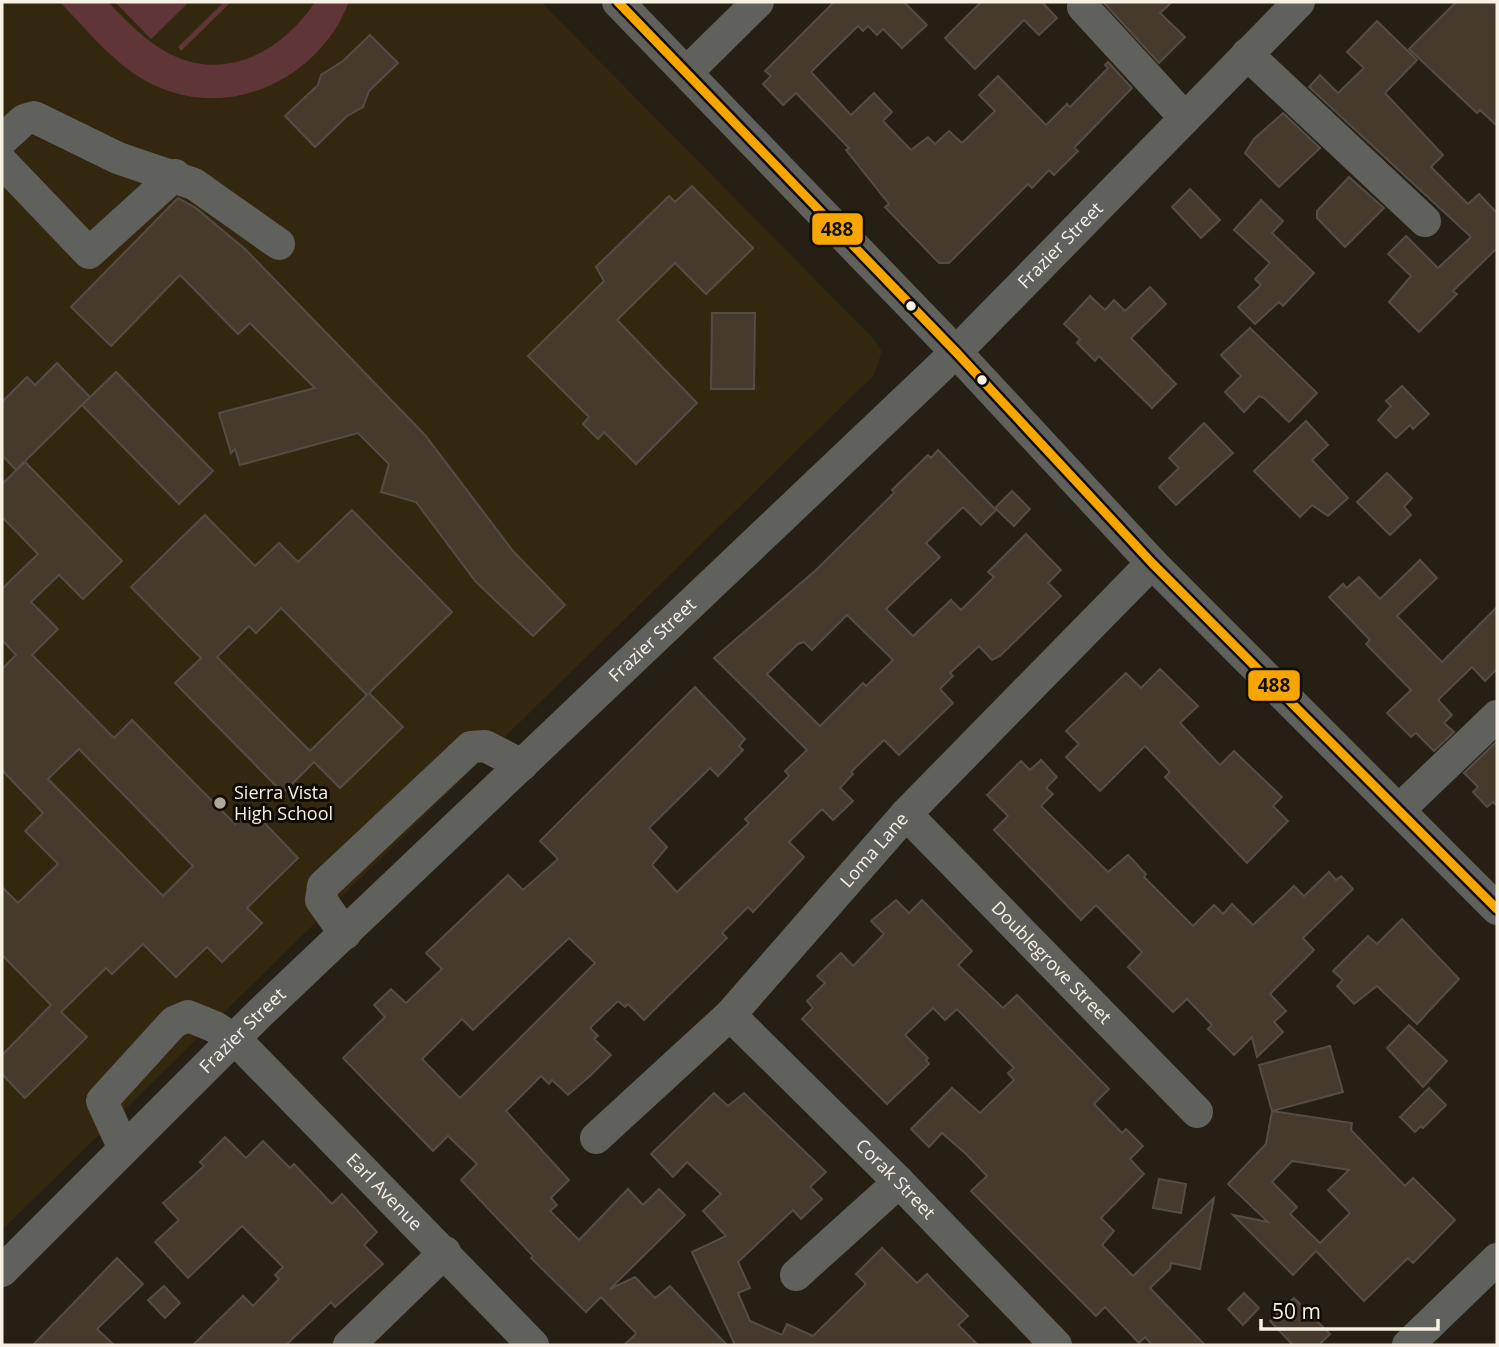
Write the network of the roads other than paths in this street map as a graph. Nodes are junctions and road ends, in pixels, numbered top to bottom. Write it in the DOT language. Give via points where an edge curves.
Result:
graph roads {
  1 [pos="618,2"];
  2 [pos="758,2"];
  3 [pos="1298,2"];
  4 [pos="1083,7"];
  5 [pos="1247,54"];
  6 [pos="688,71"];
  7 [pos="1185,118"];
  8 [pos="2,140"];
  9 [pos="2,162"];
  10 [pos="176,175"];
  11 [pos="1425,221"];
  12 [pos="279,244"];
  13 [pos="956,352"];
  14 [pos="1152,563"];
  15 [pos="1497,716"];
  16 [pos="522,765"];
  17 [pos="410,804"];
  18 [pos="1399,810"];
  19 [pos="906,814"];
  20 [pos="444,840"];
  21 [pos="1497,909"];
  22 [pos="345,934"];
  23 [pos="730,1015"];
  24 [pos="234,1040"];
  25 [pos="1197,1112"];
  26 [pos="596,1138"];
  27 [pos="124,1149"];
  28 [pos="899,1182"];
  29 [pos="445,1252"];
  30 [pos="1495,1265"];
  31 [pos="2,1271"];
  32 [pos="796,1275"];
  33 [pos="1052,1344"];
  34 [pos="349,1345"];
  35 [pos="533,1345"];
  36 [pos="1408,1345"];
  1 -- 6 [label="street"];
  2 -- 6 [label="street"];
  3 -- 5 [label="street, Frazier Street"];
  4 -- 7 [label="street"];
  5 -- 7 [label="street, Frazier Street"];
  5 -- 11 [label="street"];
  6 -- 13 [label="street"];
  7 -- 13 [label="street, Frazier Street"];
  8 -- 10 [label="street" via="34,117 118,158"];
  9 -- 10 [label="street" via="89,253"];
  10 -- 12 [label="street"];
  13 -- 14 [label="street"];
  13 -- 16 [label="street, Frazier Street"];
  14 -- 18 [label="street"];
  14 -- 19 [label="street, Loma Lane"];
  15 -- 18 [label="street"];
  16 -- 17 [label="street" via="485,746 471,747"];
  16 -- 20 [label="street, Frazier Street"];
  17 -- 20 [label="street"];
  17 -- 22 [label="street" via="323,886 321,900"];
  18 -- 21 [label="street"];
  19 -- 23 [label="street, Loma Lane"];
  19 -- 25 [label="street, Doublegrove Street"];
  20 -- 22 [label="street, Frazier Street"];
  22 -- 24 [label="street, Frazier Street"];
  23 -- 26 [label="street, Loma Lane"];
  23 -- 28 [label="street, Corak Street"];
  24 -- 27 [label="street, Frazier Street"];
  24 -- 27 [label="street, Earl Avenue" via="188,1016 174,1022 102,1101"];
  24 -- 29 [label="street, Earl Avenue"];
  27 -- 31 [label="street, Frazier Street"];
  28 -- 32 [label="street"];
  28 -- 33 [label="street, Corak Street"];
  29 -- 34 [label="street"];
  29 -- 35 [label="street, Earl Avenue"];
  30 -- 36 [label="street"];
}
